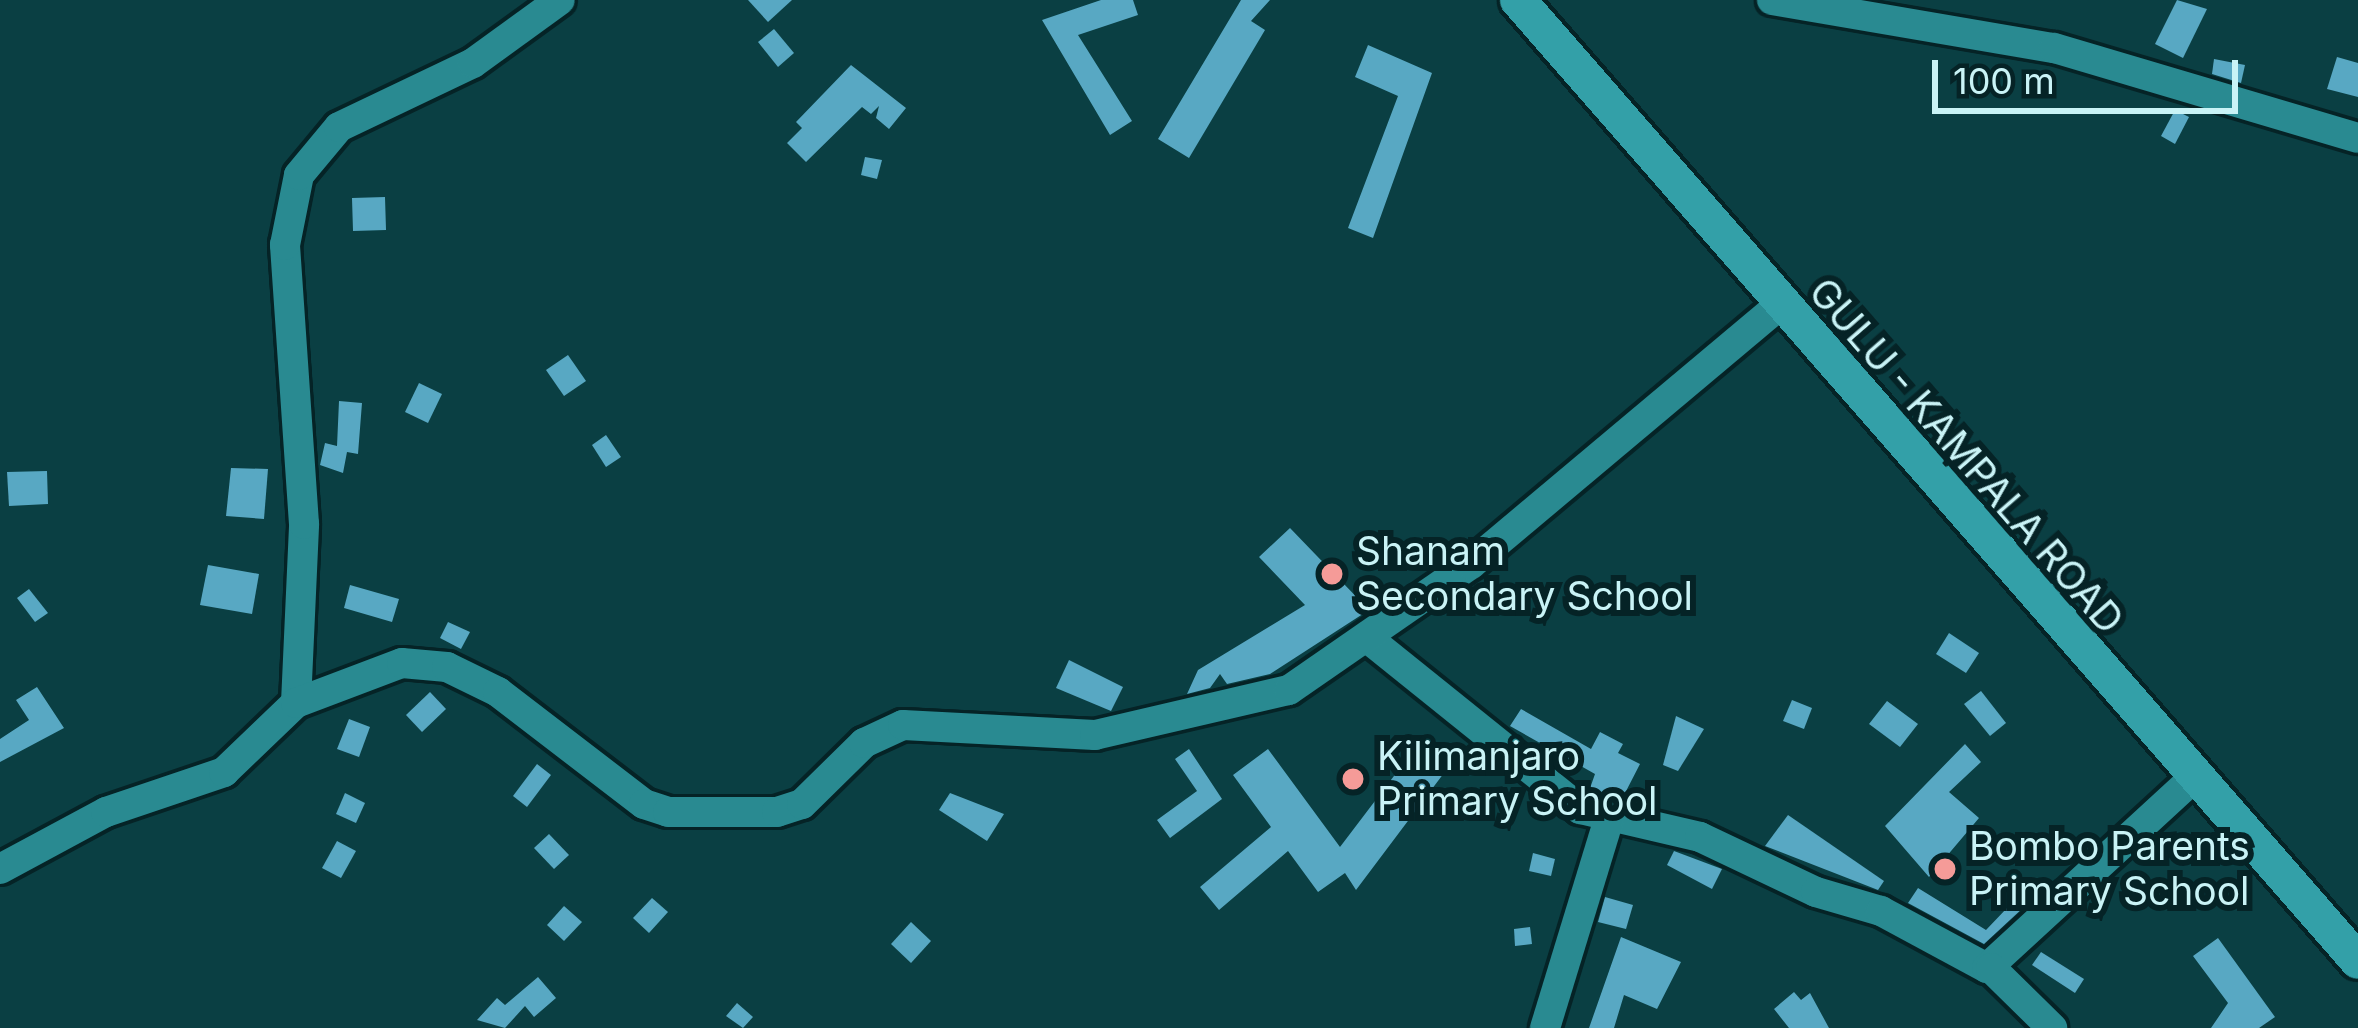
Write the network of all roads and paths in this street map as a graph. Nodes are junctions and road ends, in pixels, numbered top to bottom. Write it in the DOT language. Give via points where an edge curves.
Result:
graph roads {
  1 [pos="560,0"];
  2 [pos="1518,0"];
  3 [pos="1772,0"];
  4 [pos="2358,138"];
  5 [pos="1779,306"];
  6 [pos="1370,640"];
  7 [pos="296,704"];
  8 [pos="2195,776"];
  9 [pos="1608,821"];
  10 [pos="0,869"];
  11 [pos="2358,961"];
  12 [pos="1991,968"];
  13 [pos="1545,1028"];
  14 [pos="2052,1028"];
  1 -- 7 [label="street" via="473,63 339,127 299,175 285,245 304,524"];
  2 -- 5 [label="main road, GULU - KAMPALA ROAD"];
  3 -- 4 [label="street" via="2054,49"];
  5 -- 6 [label="street"];
  5 -- 8 [label="main road, GULU - KAMPALA ROAD"];
  6 -- 7 [label="street" via="1289,690 1196,706 1119,732 903,725 863,743 821,790 777,812 668,812 644,804 498,692 446,667 402,663"];
  6 -- 9 [label="street" via="1553,794"];
  7 -- 10 [label="street" via="224,772 106,812"];
  8 -- 11 [label="main road, GULU - KAMPALA ROAD"];
  8 -- 12 [label="street"];
  9 -- 12 [label="street" via="1662,824 1700,838 1816,892 1881,911"];
  9 -- 13 [label="street"];
  12 -- 14 [label="street"];
}
